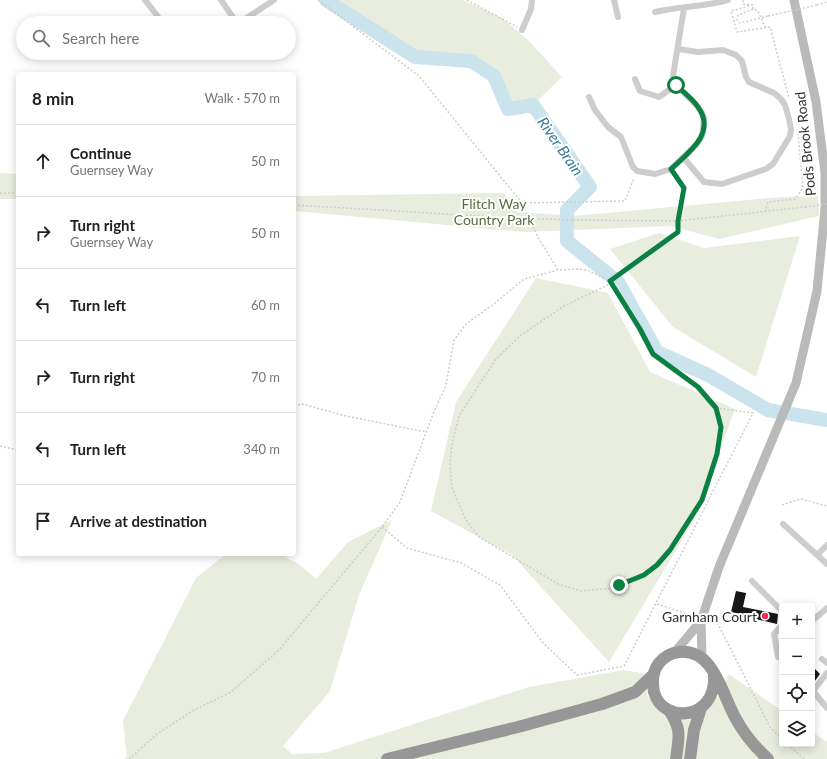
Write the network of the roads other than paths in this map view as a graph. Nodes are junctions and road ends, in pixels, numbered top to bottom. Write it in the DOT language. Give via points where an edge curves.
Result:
graph roads {
  1 [pos="145,0"];
  2 [pos="220,0"];
  3 [pos="274,0"];
  4 [pos="532,0"];
  5 [pos="614,0"];
  6 [pos="728,0"];
  7 [pos="794,0"];
  8 [pos="719,1"];
  9 [pos="684,8"];
  10 [pos="655,12"];
  11 [pos="158,16"];
  12 [pos="233,16"];
  13 [pos="249,16"];
  14 [pos="618,16"];
  15 [pos="522,30"];
  16 [pos="678,49"];
  17 [pos="635,79"];
  18 [pos="676,85"];
  19 [pos="589,97"];
  20 [pos="683,157"];
  21 [pos="783,524"];
  22 [pos="827,545"];
  23 [pos="817,555"];
  24 [pos="827,564"];
  25 [pos="752,581"];
  26 [pos="779,608"];
  27 [pos="827,608"];
  28 [pos="815,618"];
  29 [pos="701,620"];
  30 [pos="779,628"];
  31 [pos="675,652"];
  32 [pos="702,657"];
  33 [pos="778,657"];
  34 [pos="827,672"];
  35 [pos="654,674"];
  36 [pos="714,674"];
  37 [pos="815,687"];
  38 [pos="815,693"];
  39 [pos="701,708"];
  40 [pos="827,708"];
  41 [pos="669,710"];
  42 [pos="387,759"];
  43 [pos="676,759"];
  44 [pos="690,759"];
  45 [pos="768,759"];
  1 -- 11 [label="street"];
  2 -- 12 [label="street"];
  3 -- 13 [label="street"];
  4 -- 15 [label="street"];
  5 -- 14 [label="street"];
  6 -- 8 [label="street"];
  7 -- 29 [label="main road, Pods Brook Road" via="809,62 825,173 823,238 817,291 794,386 719,567"];
  8 -- 9 [label="street"];
  9 -- 10 [label="street"];
  9 -- 16 [label="street"];
  16 -- 18 [label="street" via="673,69"];
  16 -- 20 [label="street" via="698,52 723,50 736,55 742,61 749,82 774,93 781,99 791,129 773,164 766,169 722,184 704,182"];
  17 -- 18 [label="street" via="640,92 659,96"];
  18 -- 20 [label="street" via="698,107 704,119 700,140"];
  19 -- 20 [label="street" via="608,127 621,137 637,171 655,174 671,169"];
  21 -- 23 [label="street"];
  22 -- 23 [label="street"];
  23 -- 24 [label="street"];
  25 -- 26 [label="street"];
  27 -- 28 [label="street"];
  29 -- 31 [label="main road"];
  29 -- 32 [label="main road"];
  30 -- 33 [label="street" via="774,634"];
  31 -- 32 [label="highway" via="690,652"];
  31 -- 35 [label="highway" via="661,661"];
  32 -- 36 [label="highway"];
  34 -- 37 [label="street"];
  35 -- 41 [label="highway" via="652,682 655,694"];
  35 -- 42 [label="highway" via="635,692 602,704"];
  36 -- 39 [label="highway" via="713,694"];
  36 -- 45 [label="highway" via="736,719 754,745"];
  38 -- 40 [label="street"];
  39 -- 41 [label="highway" via="689,713"];
  39 -- 44 [label="highway" via="694,730"];
  41 -- 43 [label="highway" via="678,723"];
}
